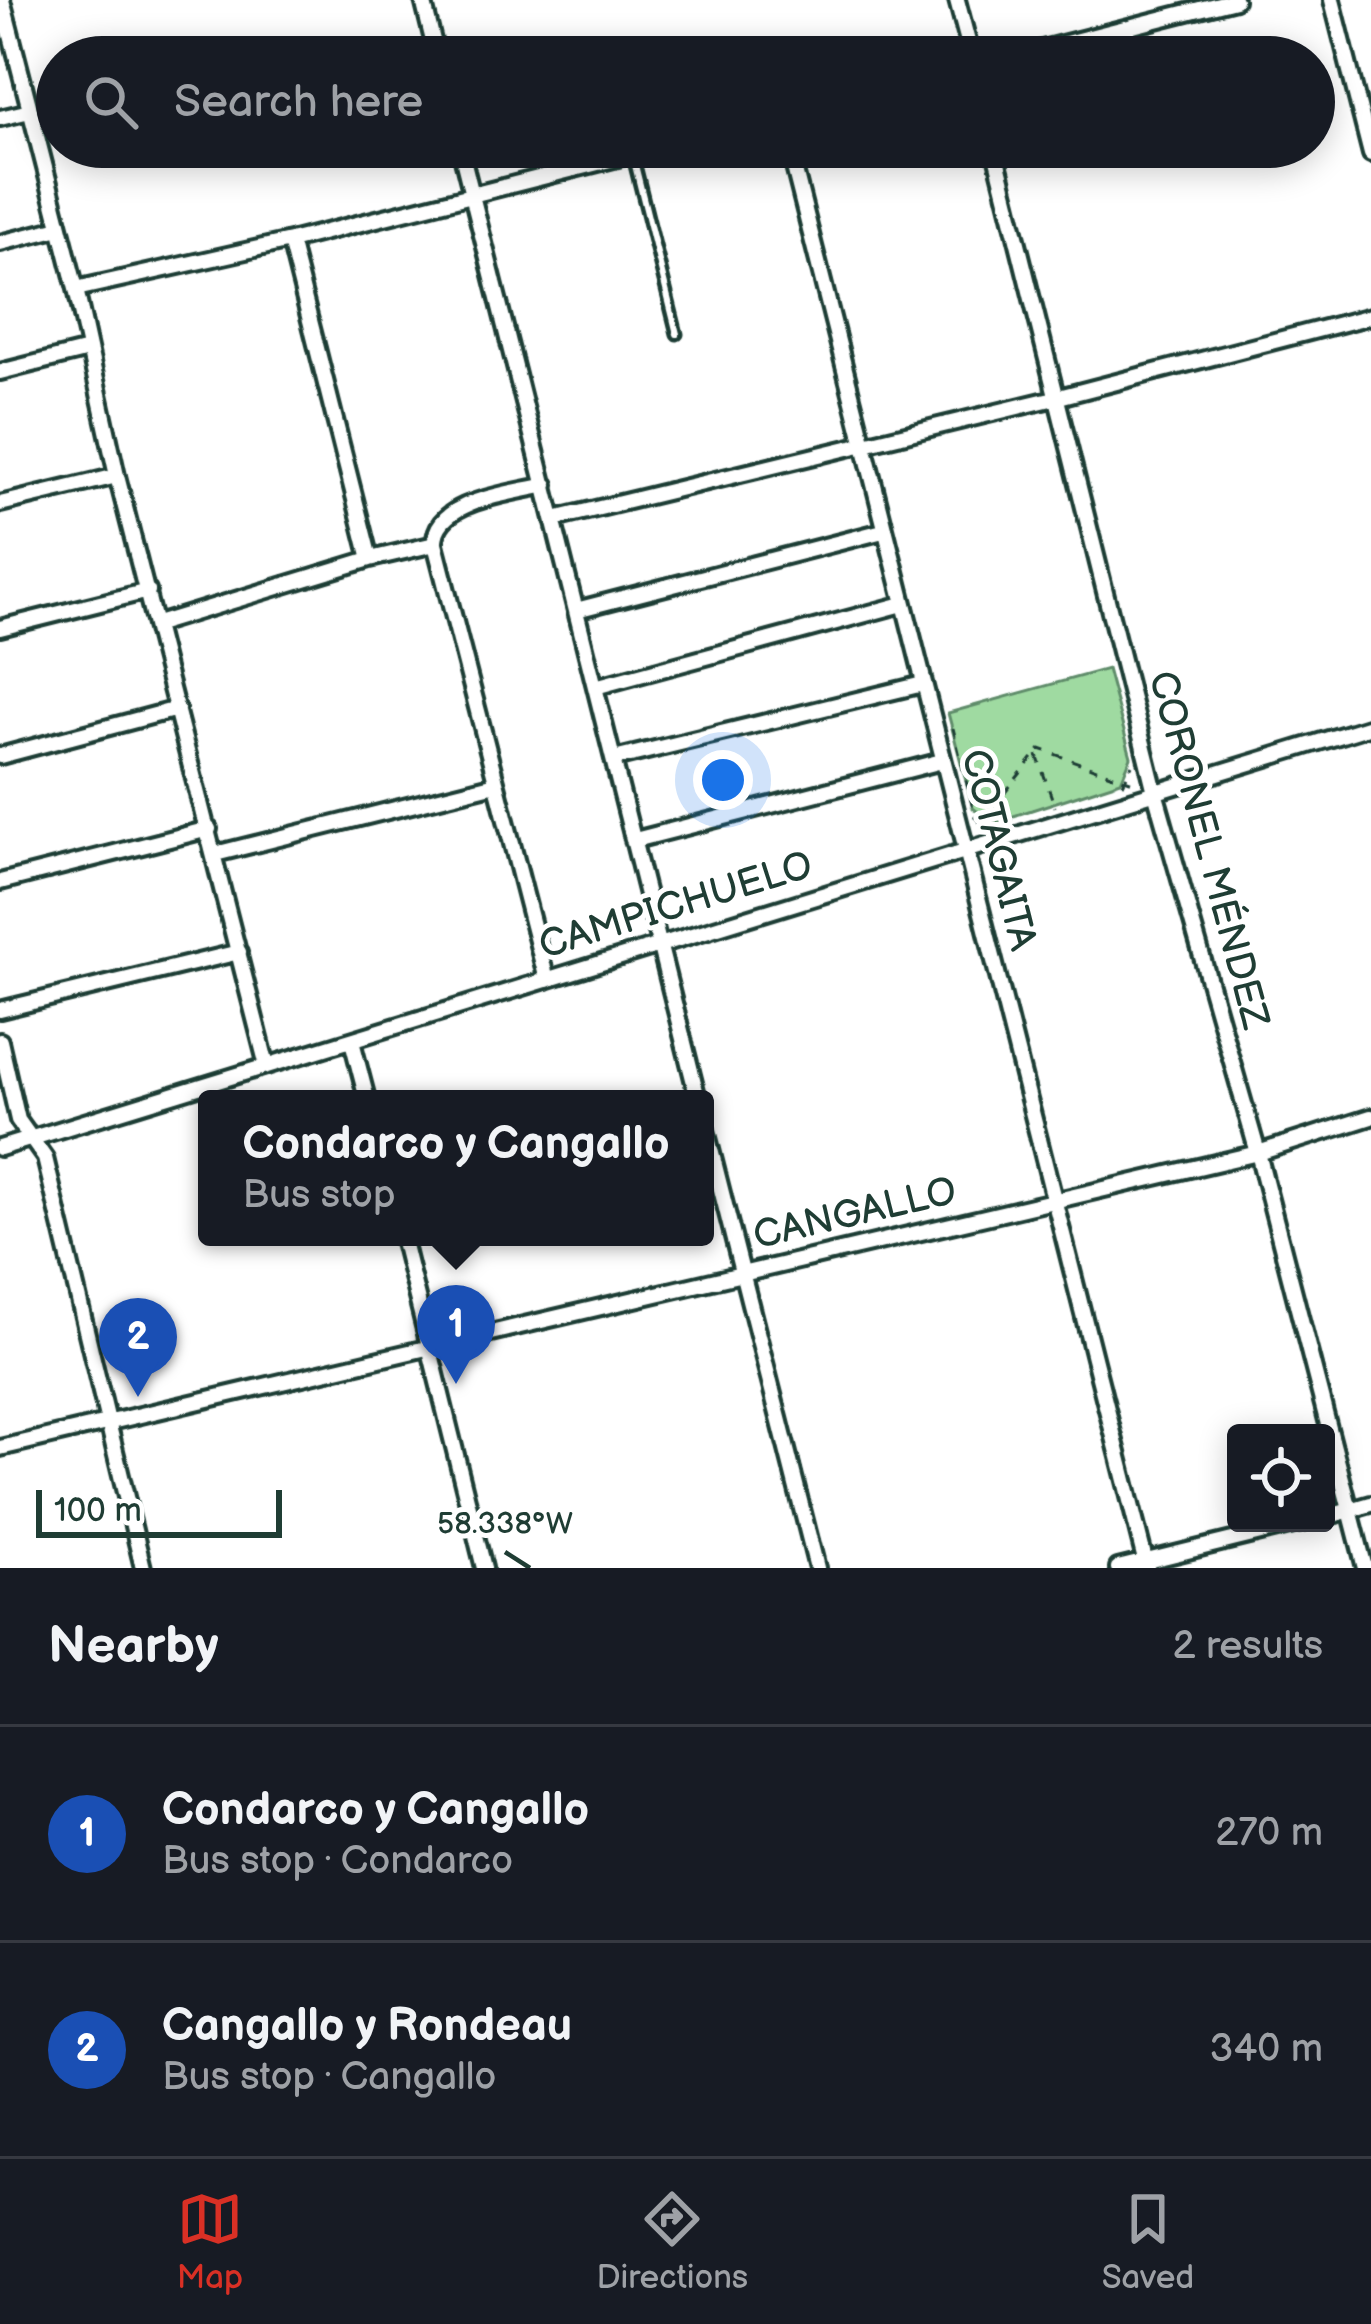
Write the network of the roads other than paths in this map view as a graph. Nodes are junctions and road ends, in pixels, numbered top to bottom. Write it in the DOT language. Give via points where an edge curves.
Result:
graph roads {
  1 [pos="2,0"];
  2 [pos="423,0"];
  3 [pos="957,0"];
  4 [pos="1235,0"];
  5 [pos="1332,0"];
  6 [pos="432,36"];
  7 [pos="966,36"];
  8 [pos="1093,36"];
  9 [pos="1365,108"];
  10 [pos="30,111"];
  11 [pos="0,118"];
  12 [pos="36,134"];
  13 [pos="1371,154"];
  14 [pos="45,168"];
  15 [pos="465,168"];
  16 [pos="577,168"];
  17 [pos="636,168"];
  18 [pos="793,168"];
  19 [pos="999,168"];
  20 [pos="472,194"];
  21 [pos="60,228"];
  22 [pos="290,241"];
  23 [pos="0,243"];
  24 [pos="76,289"];
  25 [pos="1371,316"];
  26 [pos="677,334"];
  27 [pos="88,350"];
  28 [pos="0,372"];
  29 [pos="1055,398"];
  30 [pos="862,442"];
  31 [pos="117,476"];
  32 [pos="545,485"];
  33 [pos="0,504"];
  34 [pos="554,519"];
  35 [pos="883,531"];
  36 [pos="435,544"];
  37 [pos="370,560"];
  38 [pos="148,591"];
  39 [pos="903,604"];
  40 [pos="576,610"];
  41 [pos="158,624"];
  42 [pos="0,628"];
  43 [pos="923,684"];
  44 [pos="596,687"];
  45 [pos="177,709"];
  46 [pos="1371,726"];
  47 [pos="0,755"];
  48 [pos="614,759"];
  49 [pos="942,761"];
  50 [pos="496,784"];
  51 [pos="1148,794"];
  52 [pos="209,829"];
  53 [pos="635,840"];
  54 [pos="966,851"];
  55 [pos="215,854"];
  56 [pos="0,882"];
  57 [pos="659,946"];
  58 [pos="238,952"];
  59 [pos="547,980"];
  60 [pos="0,1010"];
  61 [pos="0,1041"];
  62 [pos="352,1041"];
  63 [pos="267,1066"];
  64 [pos="365,1090"];
  65 [pos="696,1090"];
  66 [pos="1371,1117"];
  67 [pos="32,1138"];
  68 [pos="0,1148"];
  69 [pos="1258,1154"];
  70 [pos="714,1161"];
  71 [pos="1052,1203"];
  72 [pos="404,1246"];
  73 [pos="743,1274"];
  74 [pos="430,1348"];
  75 [pos="108,1423"];
  76 [pos="0,1448"];
  77 [pos="1371,1504"];
  78 [pos="1350,1511"];
  79 [pos="1335,1515"];
  80 [pos="1269,1532"];
  81 [pos="1146,1565"];
  82 [pos="143,1568"];
  83 [pos="484,1568"];
  84 [pos="817,1568"];
  85 [pos="1118,1568"];
  86 [pos="1365,1568"];
  1 -- 10 [label="street"];
  2 -- 6 [label="street"];
  3 -- 7 [label="street"];
  4 -- 8 [label="street"];
  5 -- 9 [label="street"];
  9 -- 13 [label="street"];
  10 -- 11 [label="street"];
  10 -- 12 [label="street"];
  14 -- 21 [label="street"];
  15 -- 20 [label="street"];
  16 -- 20 [label="street"];
  17 -- 26 [label="lane"];
  18 -- 30 [label="street, COTAGAITA"];
  19 -- 29 [label="street, CORONEL MÉNDEZ"];
  20 -- 22 [label="street"];
  20 -- 32 [label="street"];
  21 -- 23 [label="street"];
  21 -- 24 [label="street"];
  22 -- 24 [label="street"];
  22 -- 37 [label="street"];
  24 -- 27 [label="street"];
  25 -- 29 [label="street"];
  27 -- 28 [label="street"];
  27 -- 31 [label="street"];
  29 -- 30 [label="street"];
  29 -- 51 [label="street, CORONEL MÉNDEZ"];
  30 -- 34 [label="street"];
  30 -- 35 [label="street, COTAGAITA"];
  31 -- 33 [label="street"];
  31 -- 38 [label="street"];
  32 -- 34 [label="street"];
  32 -- 36 [label="street" via="452,510 437,524"];
  34 -- 40 [label="street"];
  35 -- 39 [label="street, COTAGAITA"];
  35 -- 40 [label="street"];
  36 -- 37 [label="street"];
  36 -- 50 [label="street"];
  37 -- 41 [label="street"];
  38 -- 41 [label="street"];
  38 -- 42 [label="street"];
  39 -- 43 [label="street, COTAGAITA"];
  39 -- 44 [label="street"];
  40 -- 44 [label="street"];
  41 -- 45 [label="street"];
  43 -- 48 [label="street"];
  43 -- 49 [label="street, COTAGAITA"];
  44 -- 48 [label="street"];
  45 -- 47 [label="street"];
  45 -- 52 [label="street"];
  46 -- 51 [label="street, CAMPICHUELO"];
  48 -- 53 [label="street"];
  49 -- 53 [label="street"];
  49 -- 54 [label="street, COTAGAITA"];
  50 -- 55 [label="street"];
  50 -- 59 [label="street"];
  51 -- 54 [label="street, CAMPICHUELO"];
  51 -- 69 [label="street, CORONEL MÉNDEZ"];
  52 -- 55 [label="street"];
  52 -- 56 [label="street"];
  53 -- 57 [label="street"];
  54 -- 57 [label="street, CAMPICHUELO"];
  54 -- 71 [label="street, COTAGAITA"];
  55 -- 58 [label="street"];
  57 -- 59 [label="street, CAMPICHUELO"];
  57 -- 65 [label="street"];
  58 -- 60 [label="street"];
  58 -- 63 [label="street"];
  59 -- 62 [label="street, CAMPICHUELO"];
  61 -- 67 [label="street" via="19,1120"];
  62 -- 63 [label="street, CAMPICHUELO"];
  62 -- 64 [label="street"];
  63 -- 67 [label="street, CAMPICHUELO"];
  66 -- 69 [label="street, CANGALLO"];
  67 -- 68 [label="street, CAMPICHUELO"];
  67 -- 75 [label="street" via="45,1158"];
  69 -- 71 [label="street, CANGALLO"];
  69 -- 78 [label="street, CORONEL MÉNDEZ"];
  70 -- 73 [label="street"];
  71 -- 73 [label="street, CANGALLO"];
  71 -- 81 [label="street, COTAGAITA"];
  72 -- 74 [label="street"];
  73 -- 74 [label="street, CANGALLO"];
  73 -- 84 [label="street"];
  74 -- 75 [label="street, CANGALLO"];
  74 -- 83 [label="street"];
  75 -- 76 [label="street, CANGALLO"];
  75 -- 82 [label="street"];
  77 -- 78 [label="street"];
  78 -- 79 [label="street"];
  78 -- 86 [label="street, CORONEL MÉNDEZ"];
  80 -- 81 [label="street"];
  81 -- 85 [label="street"];
}
